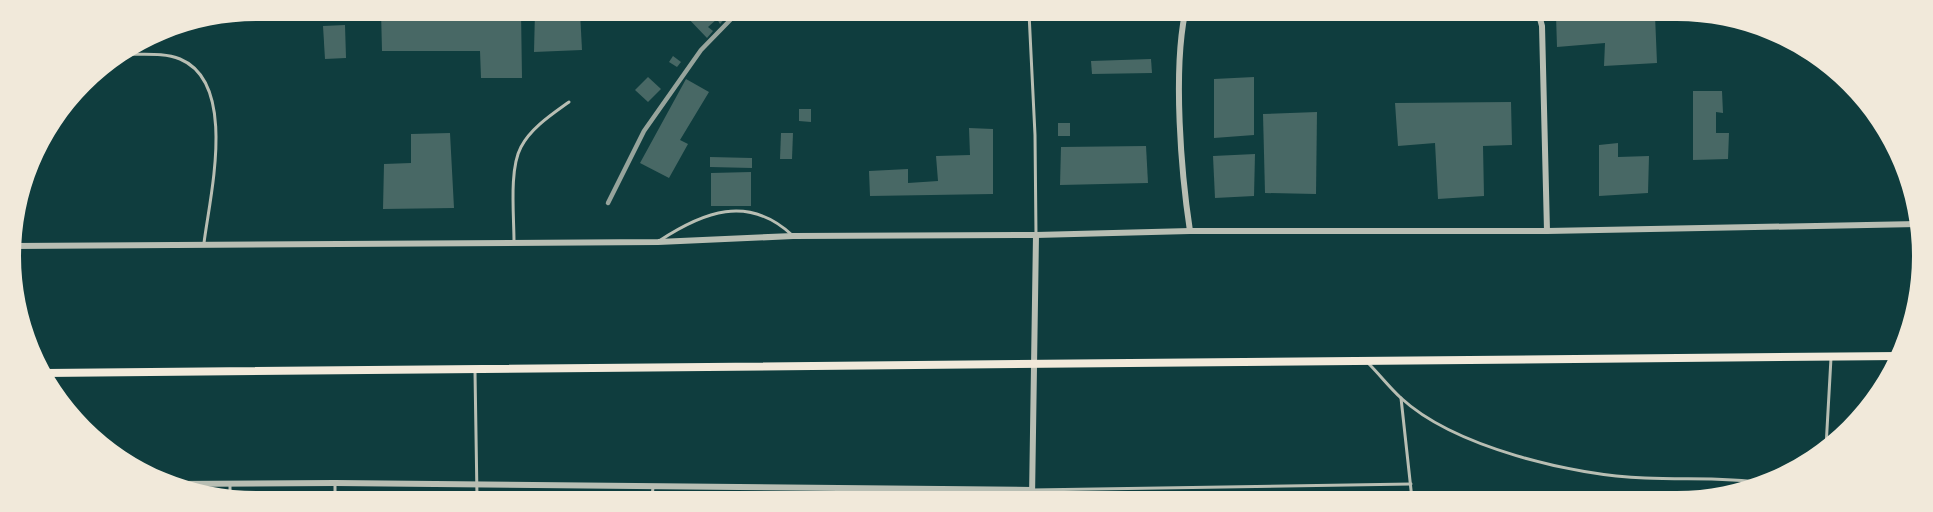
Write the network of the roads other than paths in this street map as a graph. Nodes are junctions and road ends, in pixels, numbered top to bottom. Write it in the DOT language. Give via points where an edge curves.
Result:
graph roads {
  1 [pos="1029,21"];
  2 [pos="1184,21"];
  3 [pos="1541,21"];
  4 [pos="135,54"];
  5 [pos="569,102"];
  6 [pos="1910,224"];
  7 [pos="1190,231"];
  8 [pos="1547,231"];
  9 [pos="793,236"];
  10 [pos="1036,236"];
  11 [pos="658,242"];
  12 [pos="514,243"];
  13 [pos="204,245"];
  14 [pos="22,246"];
  15 [pos="1890,356"];
  16 [pos="1832,357"];
  17 [pos="1034,362"];
  18 [pos="1368,363"];
  19 [pos="475,370"];
  20 [pos="52,373"];
  21 [pos="1401,398"];
  22 [pos="1827,437"];
  23 [pos="1741,482"];
  24 [pos="230,483"];
  25 [pos="335,483"];
  26 [pos="198,484"];
  27 [pos="477,484"];
  28 [pos="1411,484"];
  29 [pos="653,486"];
  30 [pos="230,489"];
  31 [pos="1032,490"];
  32 [pos="335,491"];
  33 [pos="477,491"];
  34 [pos="653,491"];
  35 [pos="1411,491"];
  1 -- 10 [label="lane"];
  2 -- 7 [label="street" via="1180,50 1181,115"];
  3 -- 8 [label="street"];
  4 -- 13 [label="lane" via="179,58 199,72 211,93 216,122"];
  5 -- 12 [label="lane" via="534,130 519,149"];
  6 -- 8 [label="street"];
  7 -- 8 [label="street"];
  7 -- 10 [label="street"];
  9 -- 10 [label="street"];
  9 -- 11 [label="street"];
  9 -- 11 [label="lane" via="765,216 728,212 695,219"];
  10 -- 17 [label="street"];
  11 -- 12 [label="street"];
  12 -- 13 [label="street"];
  13 -- 14 [label="street"];
  15 -- 16 [label="main road"];
  16 -- 18 [label="main road"];
  16 -- 22 [label="lane"];
  17 -- 18 [label="main road"];
  17 -- 19 [label="main road"];
  17 -- 31 [label="street"];
  18 -- 21 [label="lane"];
  19 -- 20 [label="main road"];
  19 -- 27 [label="lane"];
  21 -- 23 [label="lane" via="1469,439 1538,462 1599,474"];
  21 -- 28 [label="lane"];
  24 -- 25 [label="street"];
  24 -- 26 [label="street"];
  24 -- 30 [label="lane"];
  25 -- 27 [label="street"];
  25 -- 32 [label="lane"];
  27 -- 29 [label="street"];
  27 -- 33 [label="lane"];
  28 -- 31 [label="lane"];
  28 -- 35 [label="lane"];
  29 -- 31 [label="street"];
  29 -- 34 [label="lane"];
}
